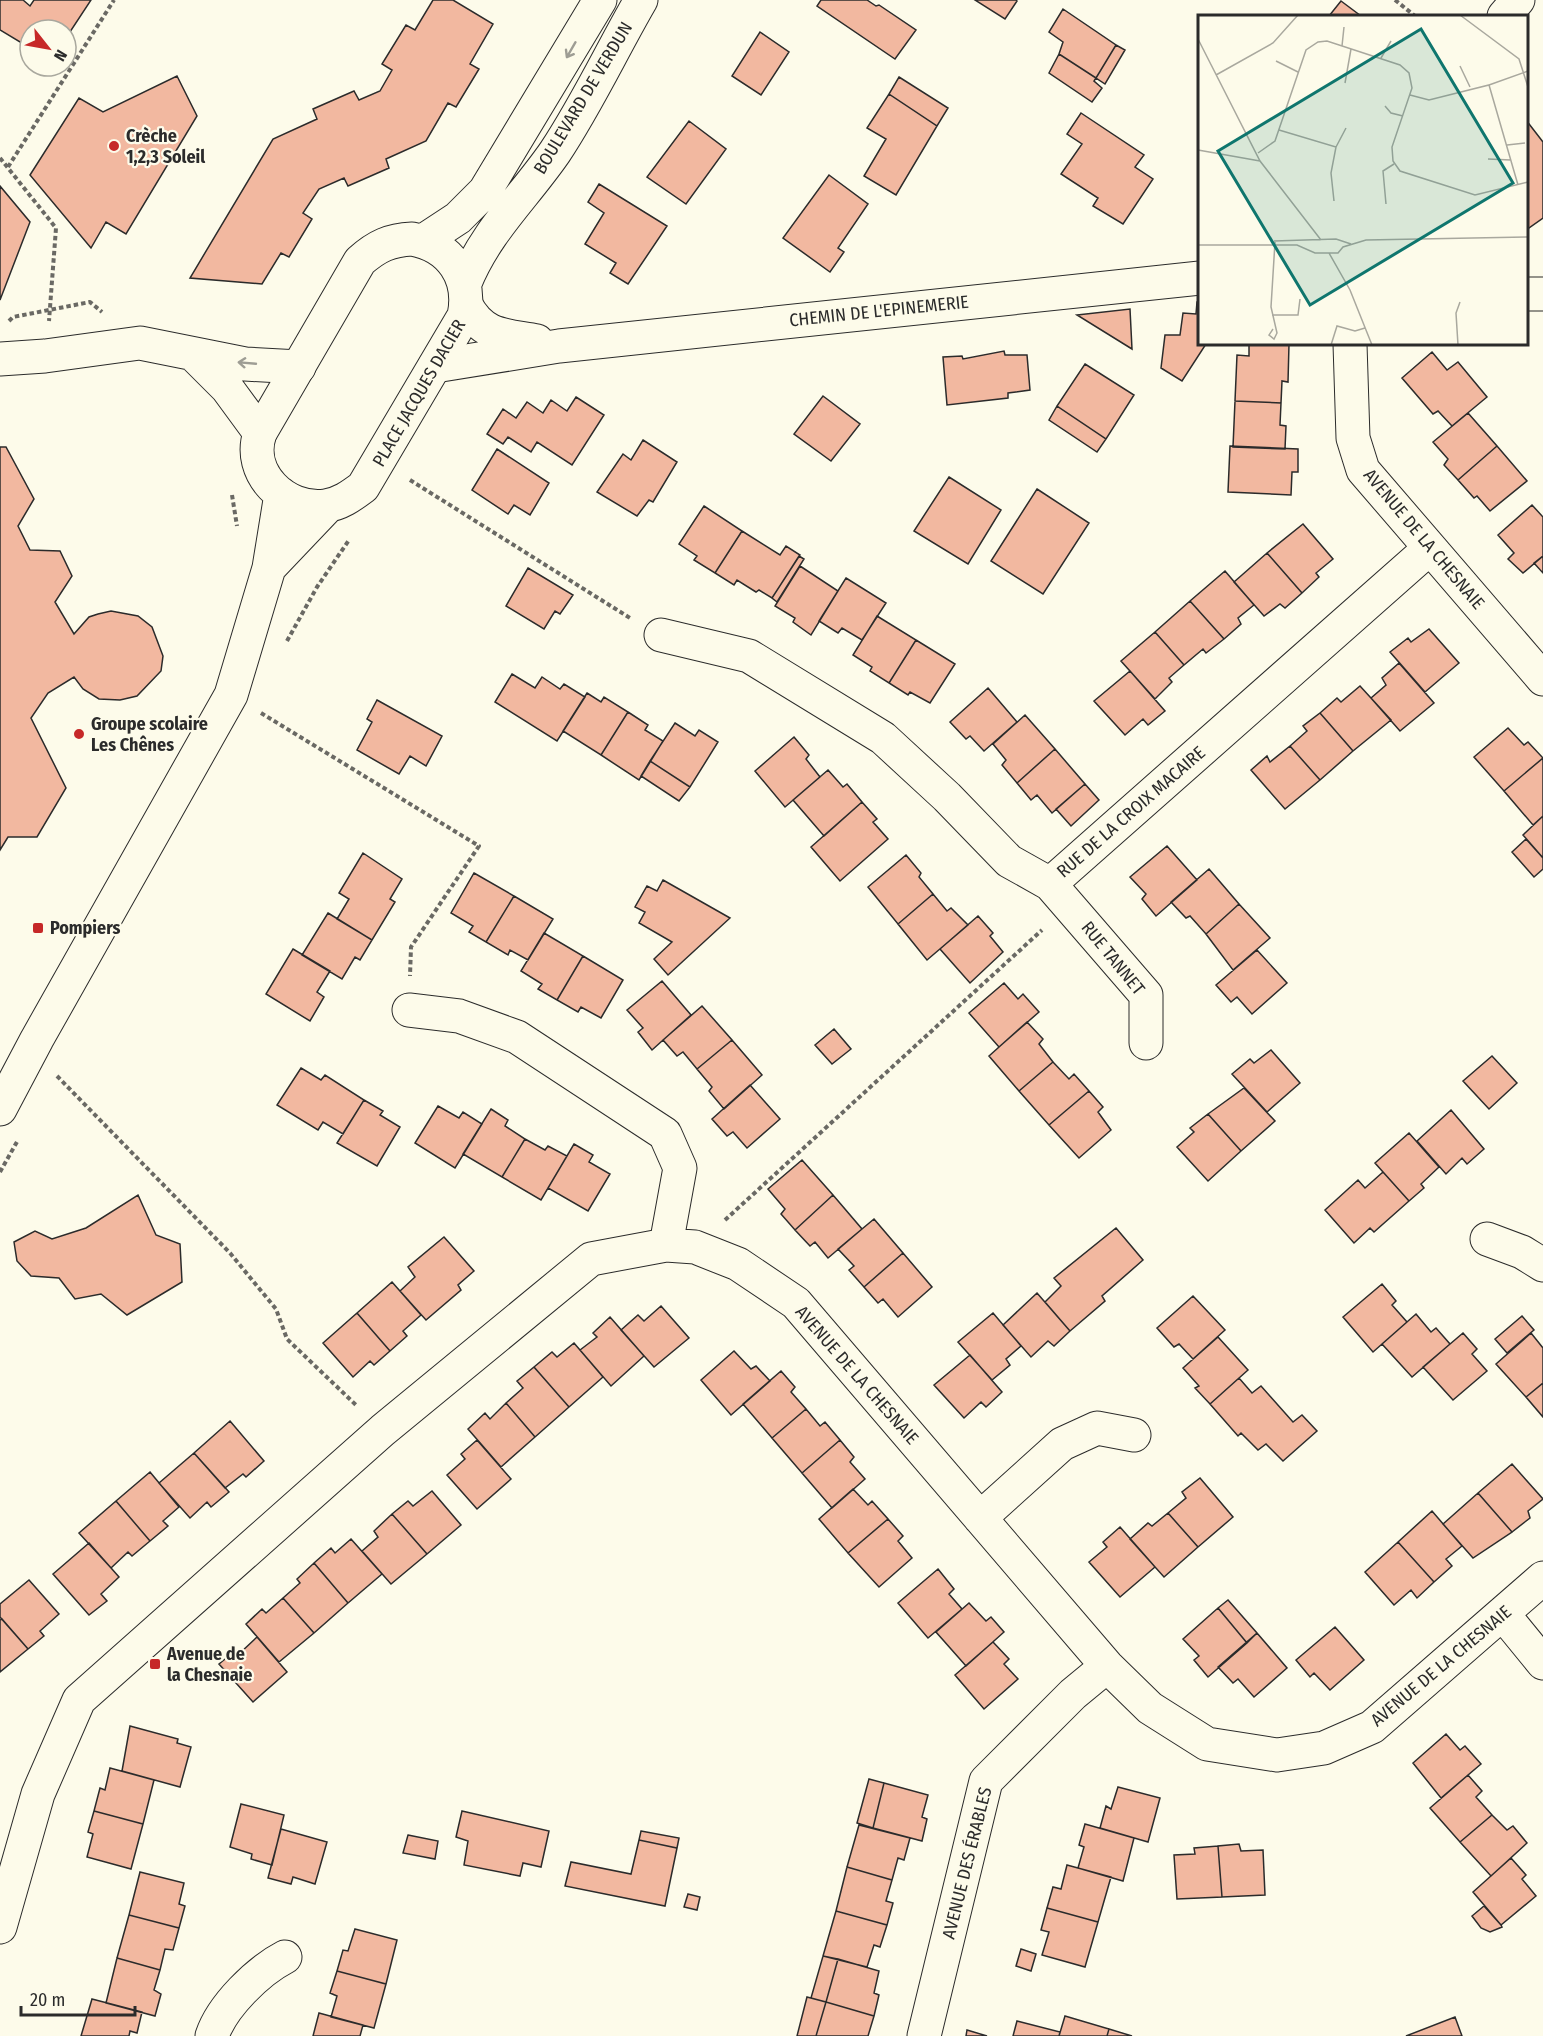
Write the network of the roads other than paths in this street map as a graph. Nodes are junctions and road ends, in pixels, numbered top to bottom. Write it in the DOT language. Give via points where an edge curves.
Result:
graph roads {
  1 [pos="1518,0"];
  2 [pos="596,1"];
  3 [pos="634,12"];
  4 [pos="1505,15"];
  5 [pos="423,241"];
  6 [pos="1198,278"];
  7 [pos="465,294"];
  8 [pos="1350,345"];
  9 [pos="559,346"];
  10 [pos="195,356"];
  11 [pos="0,359"];
  12 [pos="435,366"];
  13 [pos="299,367"];
  14 [pos="260,433"];
  15 [pos="280,494"];
  16 [pos="328,506"];
  17 [pos="1430,548"];
  18 [pos="269,568"];
  19 [pos="661,635"];
  20 [pos="1543,679"];
  21 [pos="1060,894"];
  22 [pos="409,1010"];
  23 [pos="1146,1043"];
  24 [pos="0,1109"];
  25 [pos="1487,1239"];
  26 [pos="681,1246"];
  27 [pos="1543,1265"];
  28 [pos="1134,1435"];
  29 [pos="980,1518"];
  30 [pos="1543,1578"];
  31 [pos="1503,1614"];
  32 [pos="1543,1663"];
  33 [pos="1107,1666"];
  34 [pos="0,1927"];
  35 [pos="285,1957"];
  36 [pos="212,2036"];
  37 [pos="924,2036"];
  1 -- 4 [label="street"];
  2 -- 3 [label="street"];
  2 -- 5 [label="street, BOULEVARD DE VERDUN, one-way" via="500,169 473,204"];
  3 -- 7 [label="street, BOULEVARD DE VERDUN" via="556,150 499,222"];
  5 -- 7 [label="street" via="449,256"];
  5 -- 13 [label="street" via="392,241 375,248 360,261"];
  6 -- 9 [label="street, CHEMIN DE L'EPINEMERIE"];
  7 -- 9 [label="street, CHEMIN DE L'EPINEMERIE" via="474,319 485,329"];
  7 -- 12 [label="street, PLACE JACQUES DACIER" via="459,327"];
  8 -- 17 [label="street, AVENUE DE LA CHESNAIE" via="1353,438 1363,470"];
  9 -- 12 [label="street, CHEMIN DE L'EPINEMERIE"];
  10 -- 11 [label="street" via="140,343"];
  13 -- 10 [label="street, one-way"];
  10 -- 14 [label="street" via="227,388"];
  12 -- 16 [label="street, PLACE JACQUES DACIER" via="363,487 346,500"];
  13 -- 14 [label="street"];
  14 -- 15 [label="street" via="255,450 260,468"];
  15 -- 16 [label="street" via="302,505"];
  15 -- 18 [label="street"];
  16 -- 18 [label="street"];
  17 -- 20 [label="street, AVENUE DE LA CHESNAIE"];
  17 -- 21 [label="street, RUE DE LA CROIX MACAIRE"];
  18 -- 24 [label="street" via="231,694"];
  19 -- 21 [label="street, RUE DE LA CROIX MACAIRE" via="749,656 883,738 1010,861"];
  21 -- 23 [label="street, RUE TANNET" via="1146,995"];
  22 -- 26 [label="street" via="459,1016 517,1037 665,1134 680,1168"];
  25 -- 27 [label="street"];
  26 -- 29 [label="street, AVENUE DE LA CHESNAIE" via="738,1264 796,1303"];
  26 -- 34 [label="street" via="591,1258 383,1430 79,1700 38,1794"];
  28 -- 29 [label="street" via="1097,1428 1062,1444"];
  29 -- 33 [label="street, AVENUE DE LA CHESNAIE"];
  30 -- 31 [label="street, AVENUE DE LA CHESNAIE"];
  31 -- 32 [label="street"];
  31 -- 33 [label="street, AVENUE DE LA CHESNAIE" via="1372,1727 1324,1748 1277,1755 1207,1744 1150,1708"];
  33 -- 37 [label="street, AVENUE DES ÉRABLES" via="1073,1694 986,1781"];
  35 -- 36 [label="street" via="266,1967 237,1997"];
}
